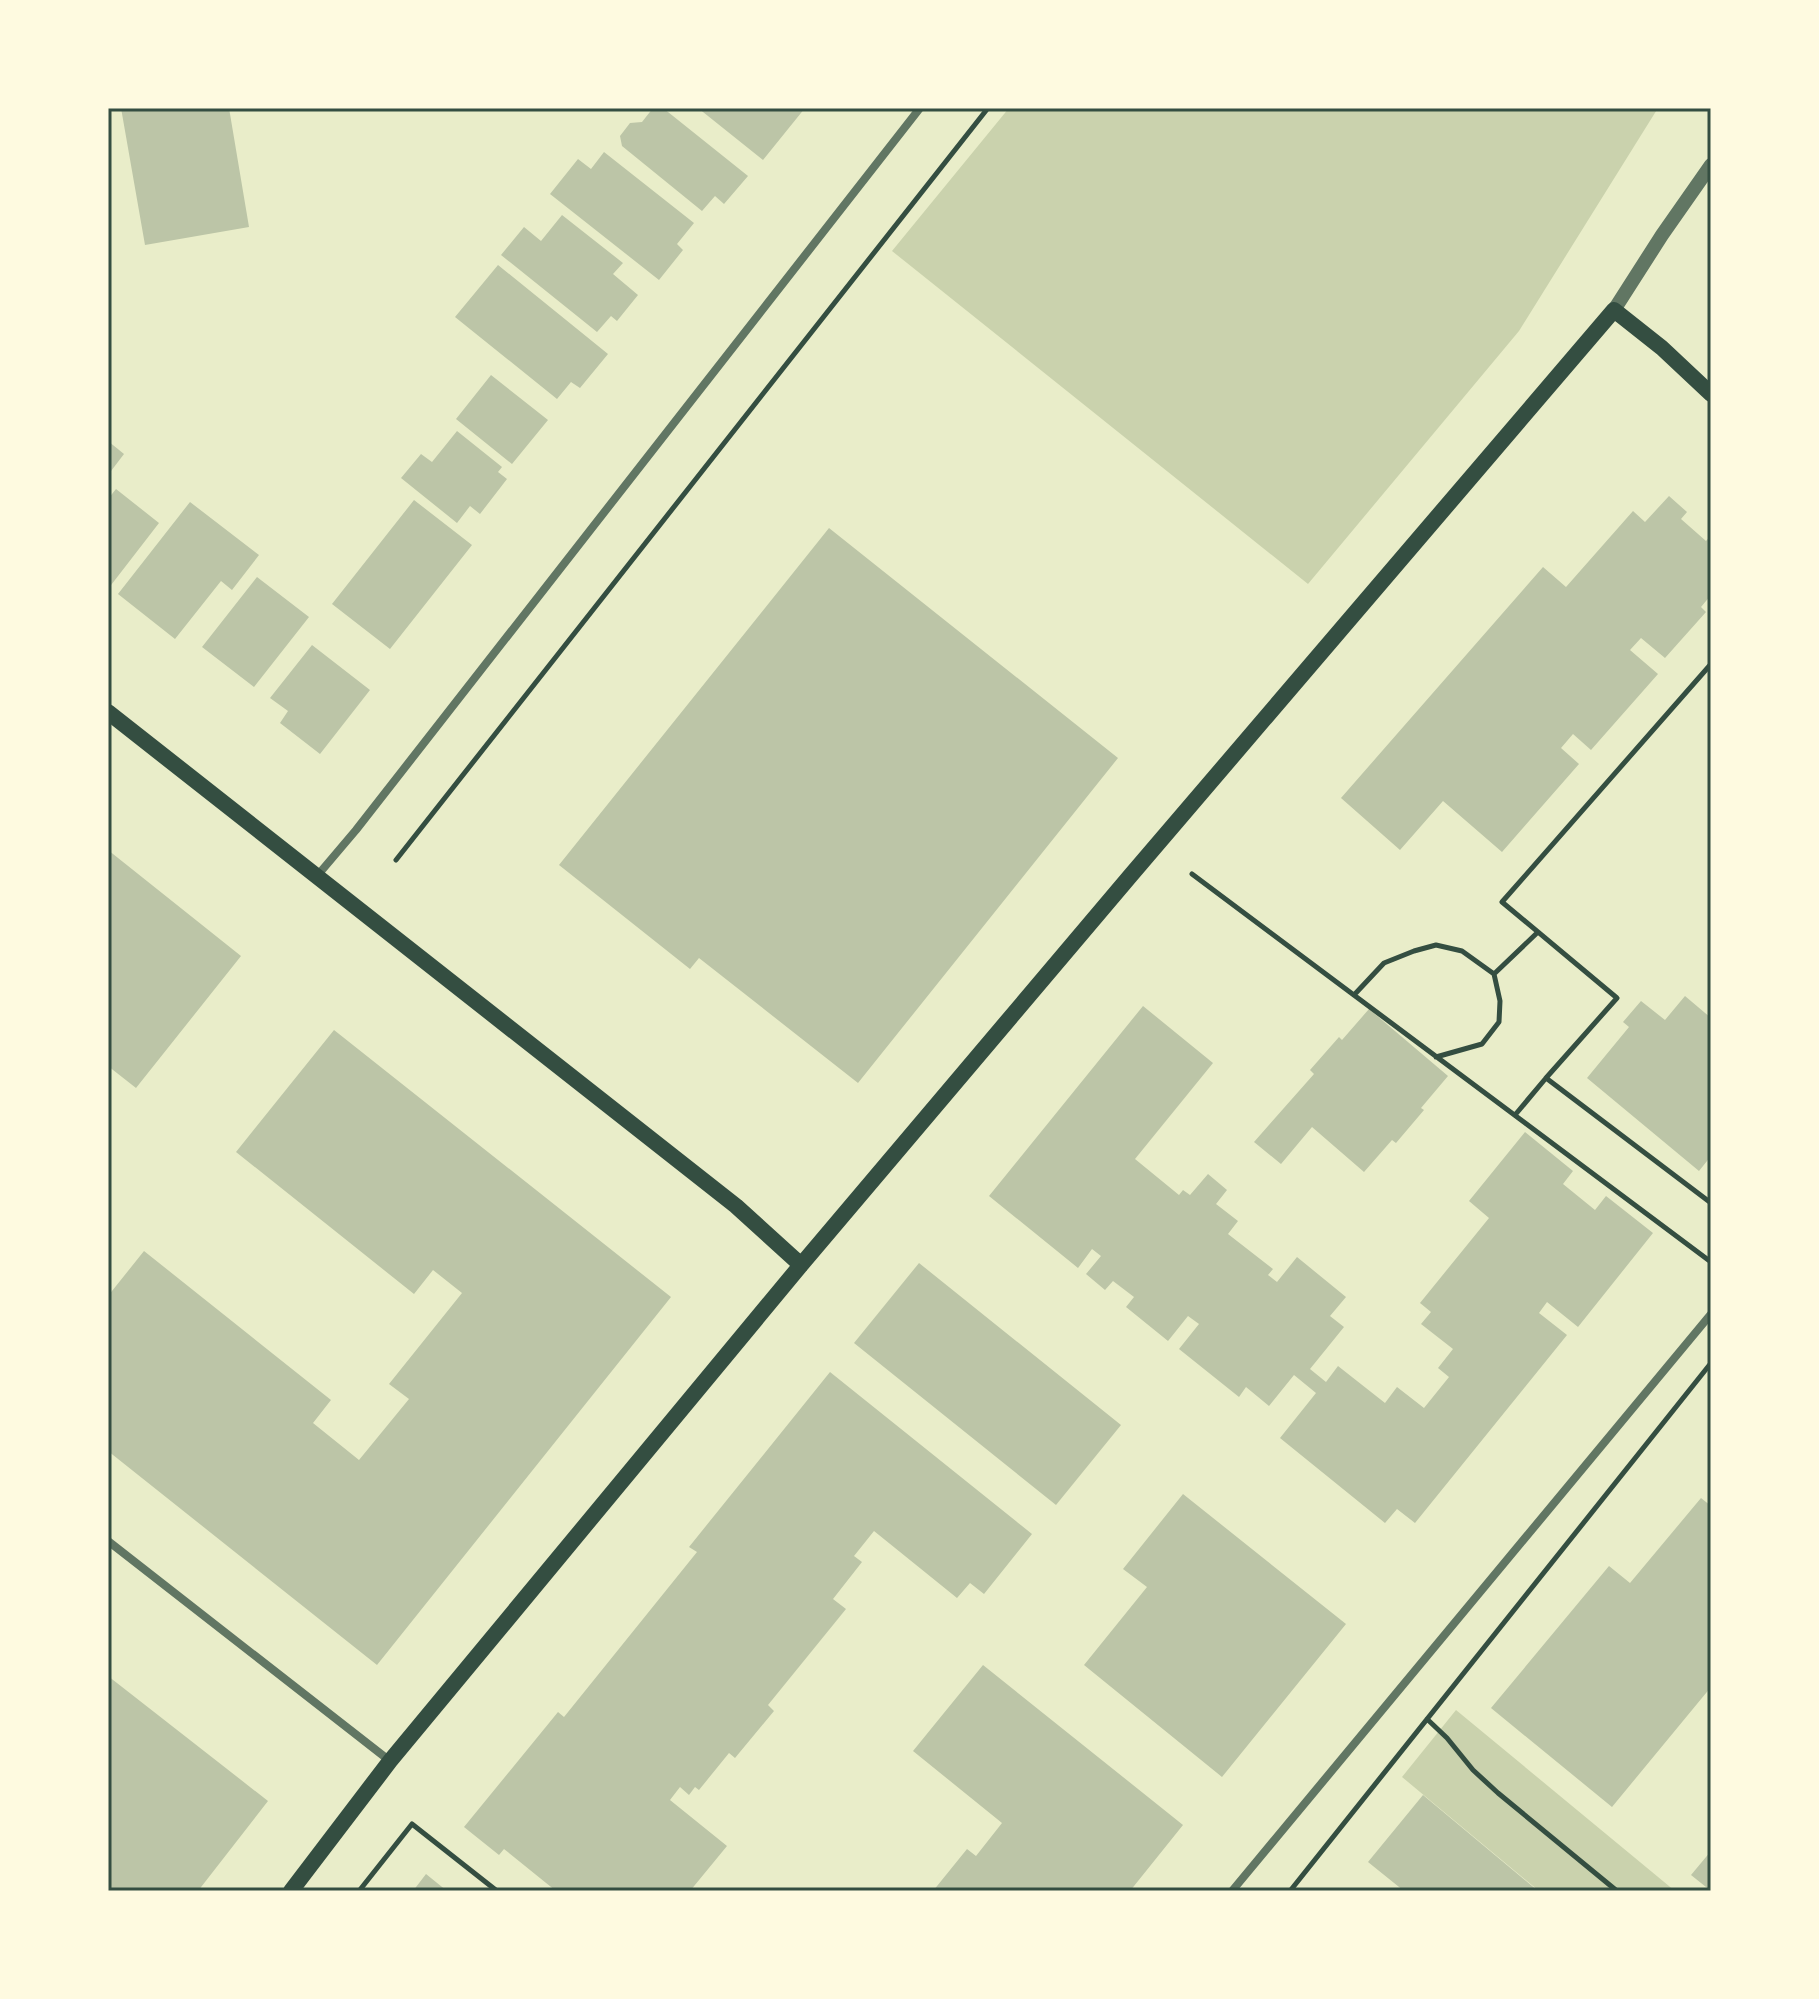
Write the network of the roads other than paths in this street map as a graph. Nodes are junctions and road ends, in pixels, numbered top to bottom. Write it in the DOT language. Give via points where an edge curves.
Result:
graph roads {
  1 [pos="920,108"];
  2 [pos="1711,165"];
  3 [pos="1614,310"];
  4 [pos="1711,394"];
  5 [pos="108,712"];
  6 [pos="316,877"];
  7 [pos="801,1265"];
  8 [pos="1711,1314"];
  9 [pos="108,1541"];
  10 [pos="390,1761"];
  11 [pos="291,1891"];
  12 [pos="1232,1891"];
  1 -- 6 [label="street"];
  2 -- 3 [label="street"];
  3 -- 4 [label="main road"];
  3 -- 7 [label="main road"];
  5 -- 6 [label="main road"];
  6 -- 7 [label="main road" via="736,1206"];
  7 -- 10 [label="main road"];
  8 -- 12 [label="street"];
  9 -- 10 [label="street"];
  10 -- 11 [label="main road"];
}
